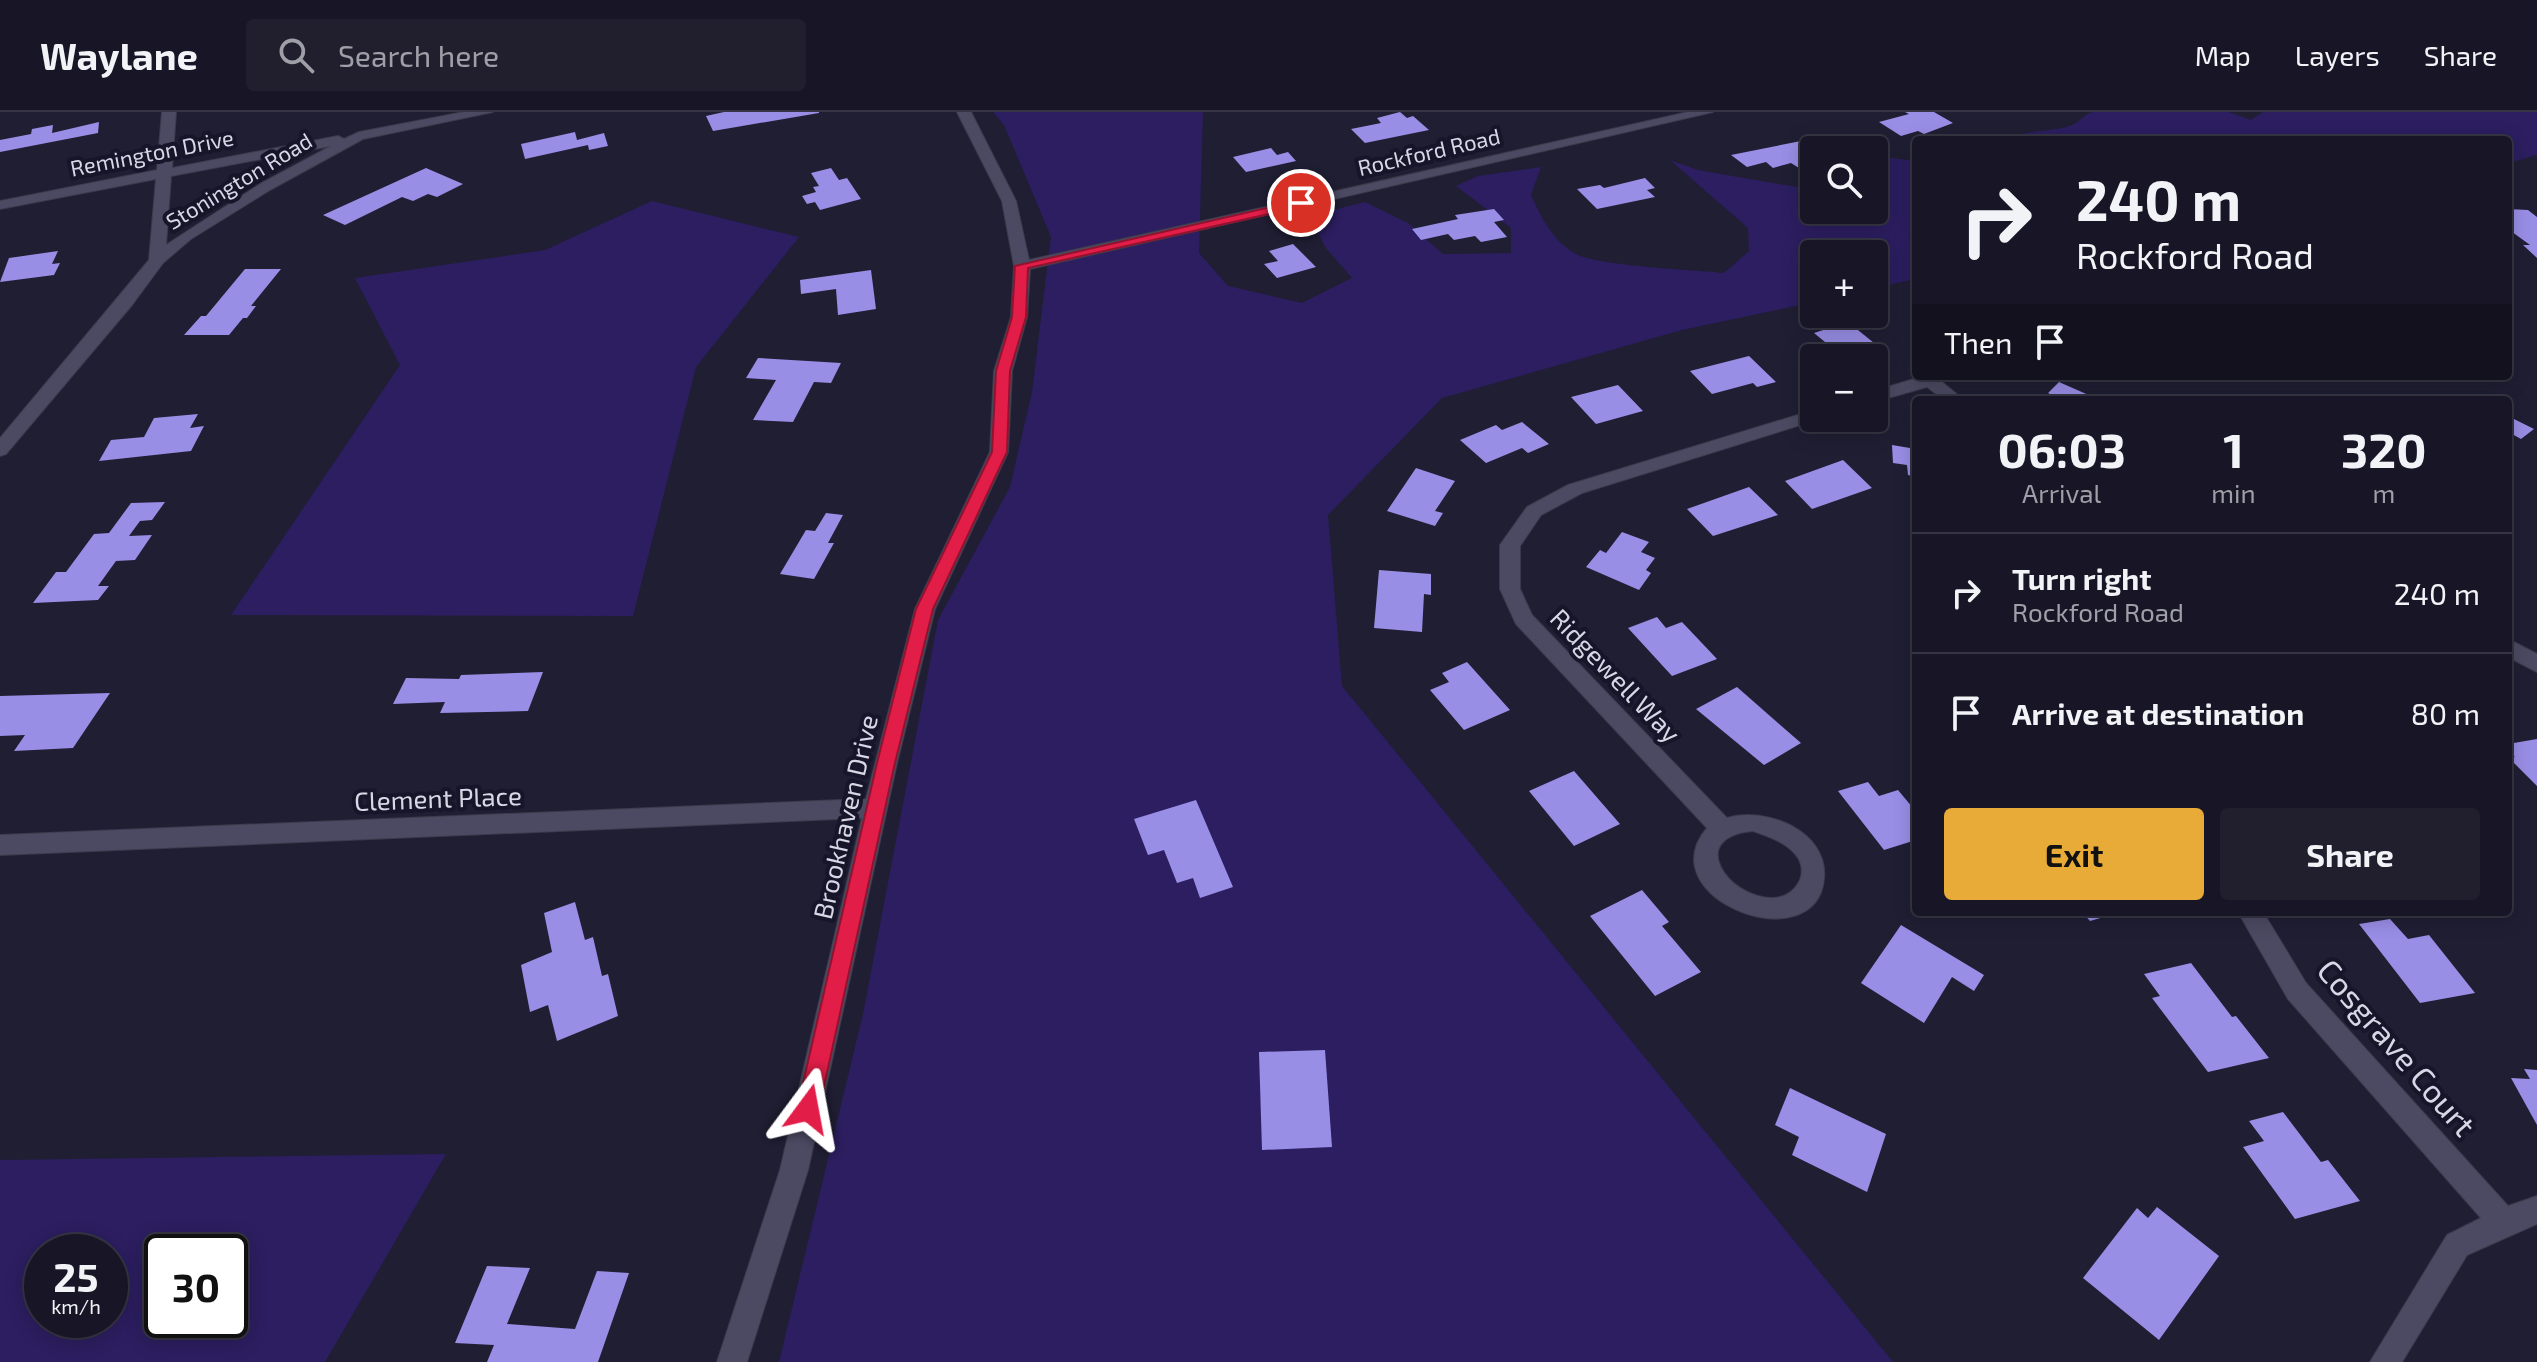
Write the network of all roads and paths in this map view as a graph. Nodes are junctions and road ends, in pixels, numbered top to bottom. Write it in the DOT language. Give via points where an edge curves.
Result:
graph roads {
  1 [pos="169,112"];
  2 [pos="486,112"];
  3 [pos="964,112"];
  4 [pos="1706,112"];
  5 [pos="359,136"];
  6 [pos="167,173"];
  7 [pos="0,205"];
  8 [pos="157,260"];
  9 [pos="1022,266"];
  10 [pos="1929,380"];
  11 [pos="1938,380"];
  12 [pos="1888,393"];
  13 [pos="1952,396"];
  14 [pos="1800,419"];
  15 [pos="0,450"];
  16 [pos="2512,649"];
  17 [pos="2537,664"];
  18 [pos="878,808"];
  19 [pos="1722,828"];
  20 [pos="0,845"];
  21 [pos="2252,916"];
  22 [pos="2537,1210"];
  23 [pos="2503,1222"];
  24 [pos="732,1362"];
  25 [pos="2385,1362"];
  1 -- 6 [label="street, Stonington Road"];
  2 -- 5 [label="street, Stonington Road"];
  3 -- 9 [label="street, Brookhaven Drive" via="1009,201"];
  4 -- 9 [label="street, Rockford Road"];
  5 -- 6 [label="street, Remington Drive"];
  5 -- 8 [label="street, Stonington Road" via="265,187"];
  6 -- 7 [label="street, Remington Drive"];
  6 -- 8 [label="street, Stonington Road"];
  8 -- 15 [label="street, Stonington Road"];
  9 -- 18 [label="street, Brookhaven Drive" via="1019,317 1003,371 999,452 925,609"];
  10 -- 12 [label="street"];
  11 -- 13 [label="street"];
  14 -- 19 [label="street, Ridgewell Way" via="1575,489 1534,511 1510,545 1510,589 1523,619"];
  16 -- 17 [label="street"];
  18 -- 20 [label="street, Clement Place"];
  18 -- 24 [label="street, Brookhaven Drive" via="794,1170"];
  19 -- 19 [label="street" via="1761,823 1799,842 1815,869 1808,894 1780,909 1743,903 1726,893 1707,865 1706,850"];
  21 -- 23 [label="street, Cosgrave Court" via="2297,991"];
  22 -- 23 [label="street"];
  23 -- 25 [label="street" via="2457,1245"];
}
